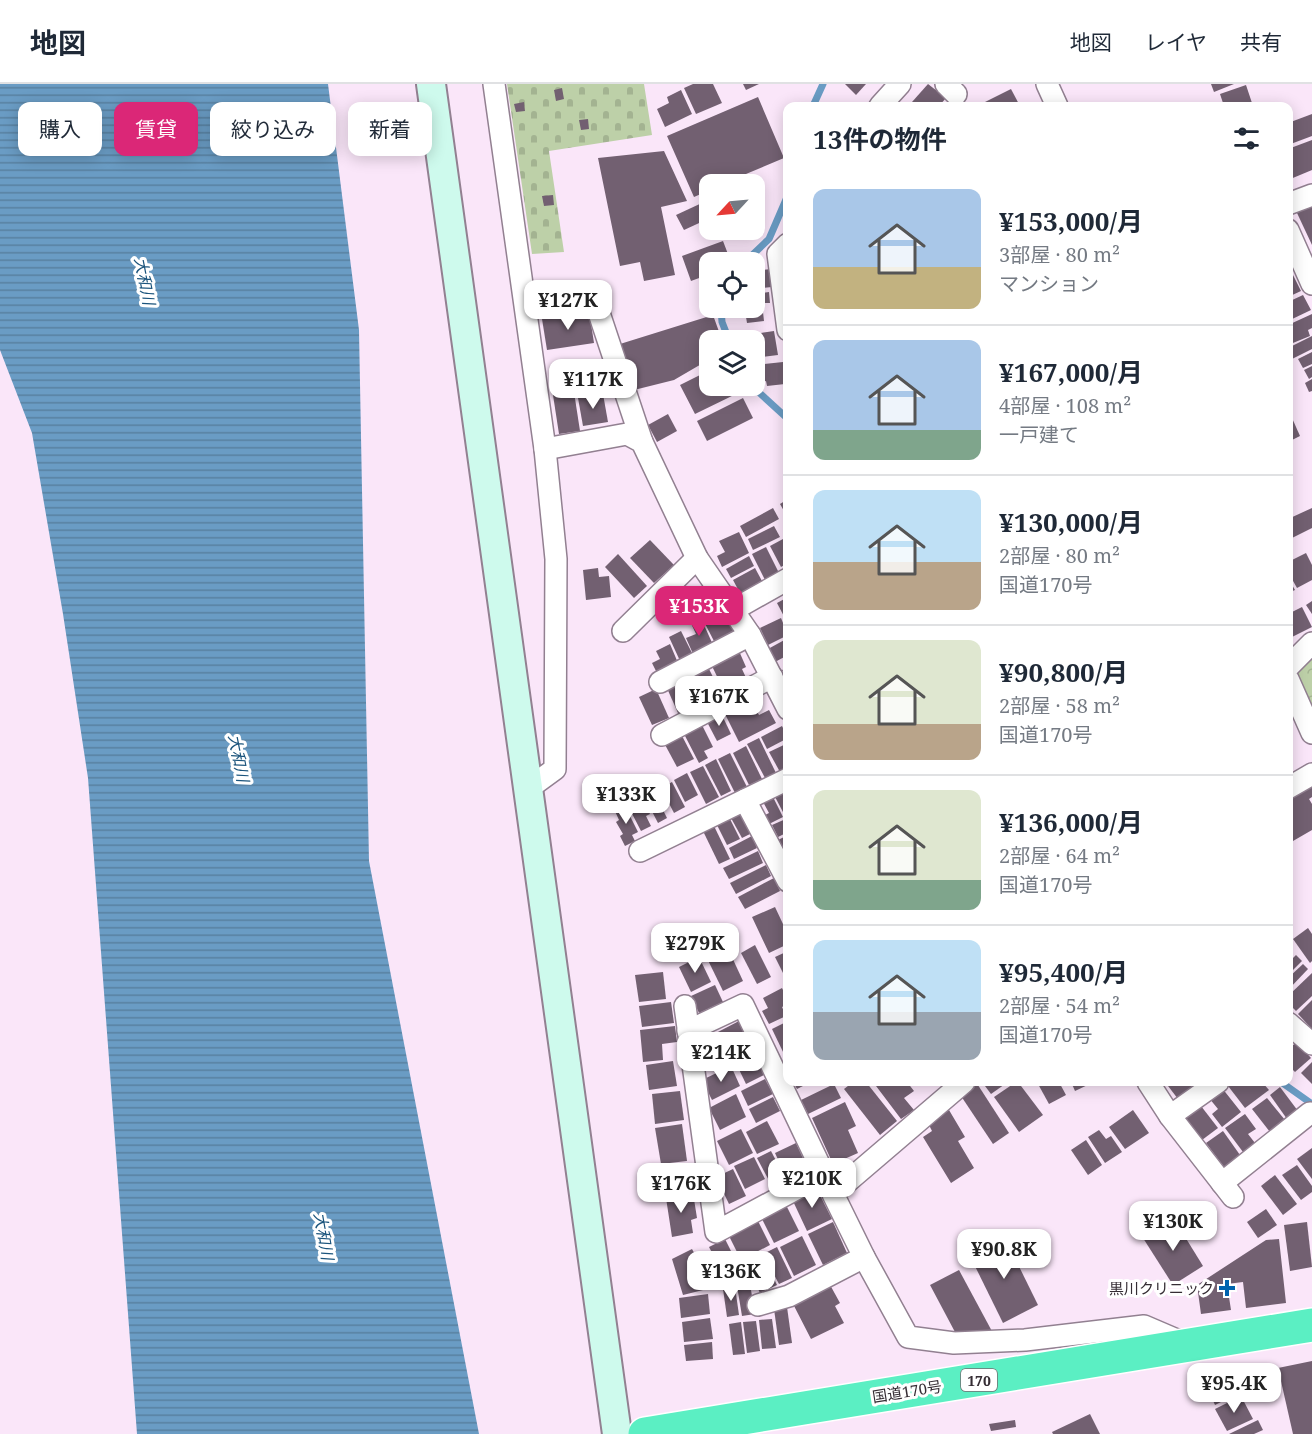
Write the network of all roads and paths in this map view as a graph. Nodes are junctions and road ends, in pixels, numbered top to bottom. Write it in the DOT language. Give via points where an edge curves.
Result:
graph roads {
  1 [pos="431,84"];
  2 [pos="494,84"];
  3 [pos="900,84"];
  4 [pos="1047,84"];
  5 [pos="884,102"];
  6 [pos="1055,102"];
  7 [pos="1312,195"];
  8 [pos="1293,202"];
  9 [pos="1293,241"];
  10 [pos="783,249"];
  11 [pos="1312,284"];
  12 [pos="783,292"];
  13 [pos="598,310"];
  14 [pos="642,442"];
  15 [pos="545,449"];
  16 [pos="697,558"];
  17 [pos="783,582"];
  18 [pos="733,609"];
  19 [pos="623,631"];
  20 [pos="750,635"];
  21 [pos="1312,644"];
  22 [pos="1293,662"];
  23 [pos="772,677"];
  24 [pos="660,682"];
  25 [pos="1293,690"];
  26 [pos="783,699"];
  27 [pos="1312,733"];
  28 [pos="662,735"];
  29 [pos="1312,774"];
  30 [pos="783,781"];
  31 [pos="1293,785"];
  32 [pos="529,788"];
  33 [pos="745,800"];
  34 [pos="640,851"];
  35 [pos="783,872"];
  36 [pos="685,1006"];
  37 [pos="1293,1027"];
  38 [pos="688,1031"];
  39 [pos="1312,1044"];
  40 [pos="959,1086"];
  41 [pos="1151,1086"];
  42 [pos="1212,1086"];
  43 [pos="1310,1113"];
  44 [pos="1170,1116"];
  45 [pos="824,1174"];
  46 [pos="833,1194"];
  47 [pos="864,1257"];
  48 [pos="758,1305"];
  49 [pos="1312,1325"];
  50 [pos="1189,1345"];
  51 [pos="617,1434"];
  52 [pos="645,1434"];
  1 -- 32 [label="street"];
  2 -- 15 [label="street"];
  3 -- 5 [label="street"];
  4 -- 6 [label="street"];
  7 -- 8 [label="street"];
  9 -- 11 [label="street"];
  10 -- 12 [label="street" via="778,254"];
  13 -- 14 [label="street"];
  14 -- 15 [label="street" via="627,434"];
  14 -- 16 [label="street"];
  15 -- 32 [label="street" via="556,559 555,769"];
  16 -- 18 [label="street"];
  16 -- 19 [label="street"];
  17 -- 18 [label="street"];
  18 -- 20 [label="street"];
  20 -- 23 [label="street"];
  20 -- 24 [label="street"];
  21 -- 22 [label="street"];
  23 -- 26 [label="street"];
  23 -- 28 [label="street"];
  25 -- 27 [label="street"];
  29 -- 31 [label="street"];
  30 -- 33 [label="street"];
  32 -- 51 [label="street"];
  33 -- 34 [label="street"];
  33 -- 35 [label="street"];
  36 -- 38 [label="street"];
  37 -- 39 [label="street"];
  38 -- 45 [label="street" via="743,1005"];
  38 -- 45 [label="street" via="716,1232"];
  40 -- 46 [label="street"];
  41 -- 44 [label="street"];
  42 -- 44 [label="street"];
  43 -- 44 [label="street" via="1228,1190"];
  45 -- 46 [label="street"];
  46 -- 47 [label="street"];
  47 -- 48 [label="street" via="789,1296"];
  47 -- 50 [label="street" via="908,1337 954,1343 1025,1340 1144,1326"];
  49 -- 50 [label="highway, 国道170号 / 170"];
  50 -- 52 [label="highway, 国道170号 / 170"];
}
